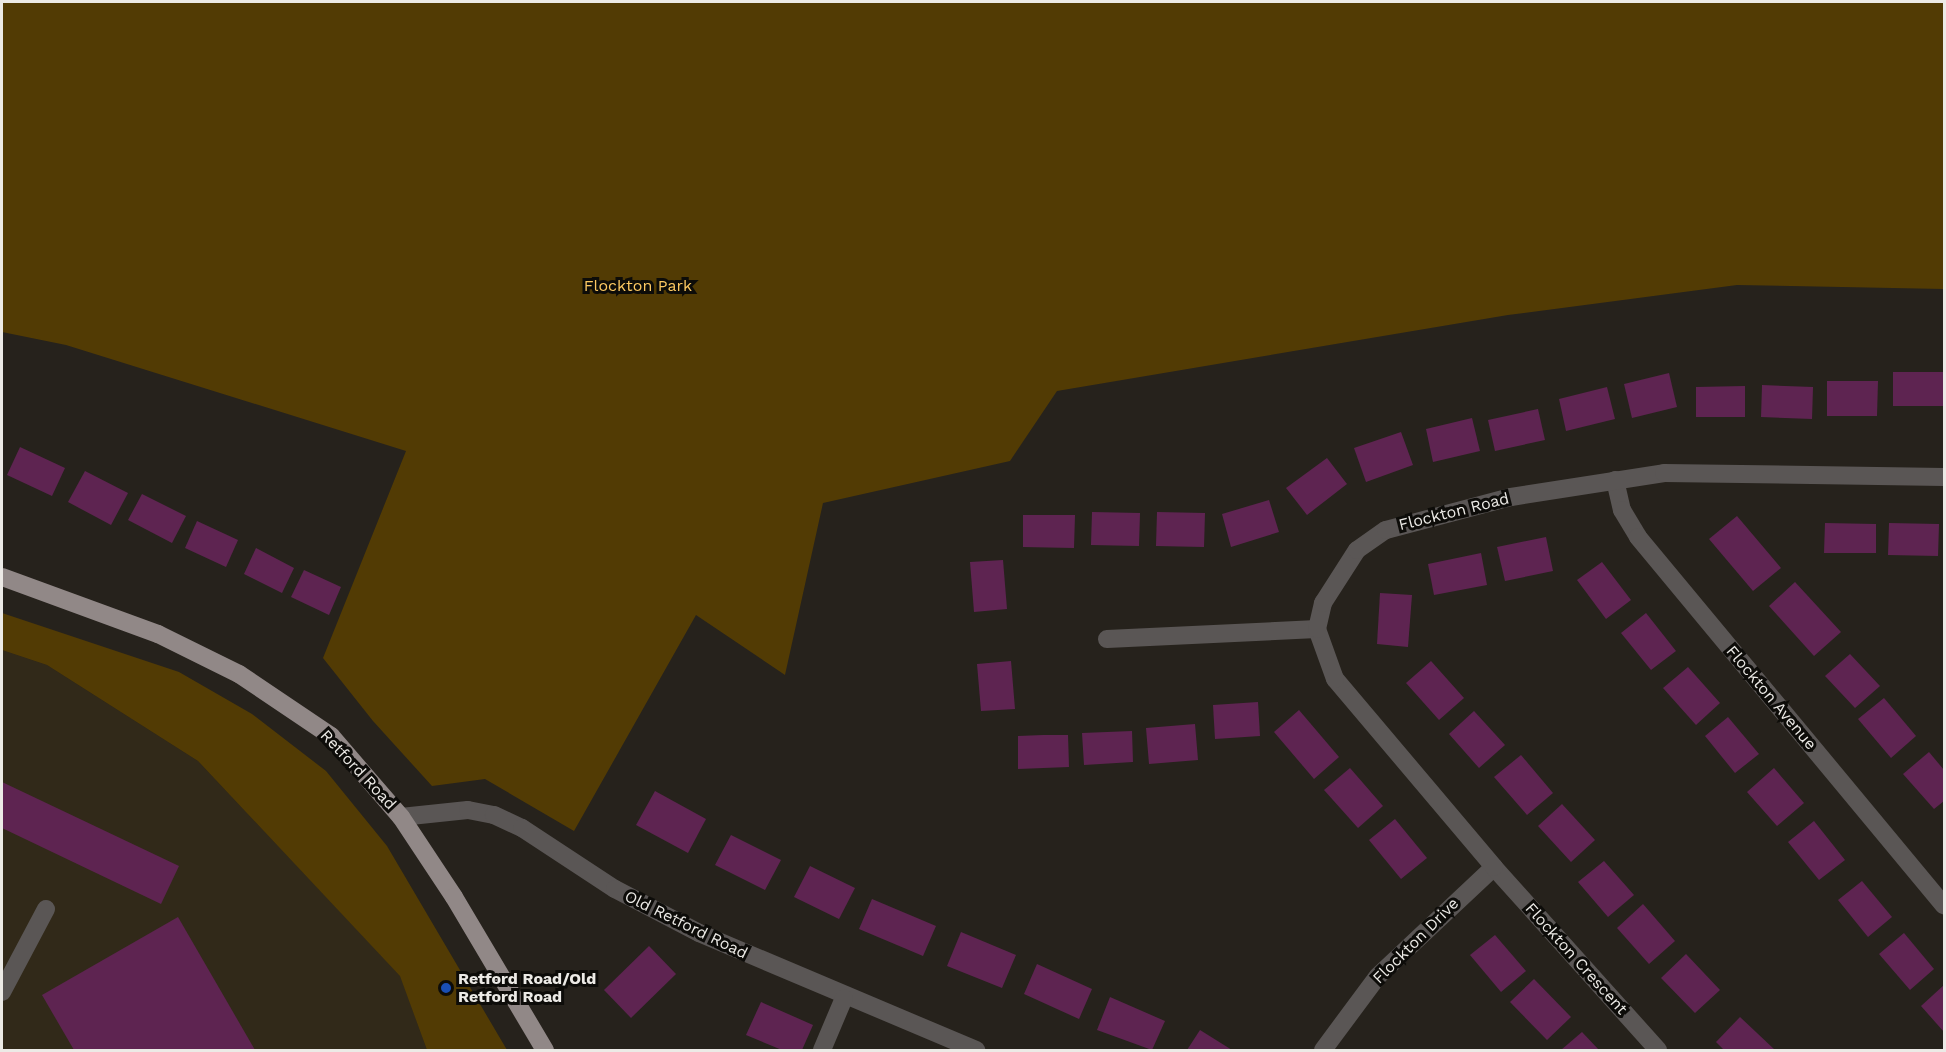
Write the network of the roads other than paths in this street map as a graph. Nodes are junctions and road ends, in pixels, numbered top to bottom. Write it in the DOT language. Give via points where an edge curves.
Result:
graph roads {
  1 [pos="1944,477"];
  2 [pos="1615,480"];
  3 [pos="2,577"];
  4 [pos="1317,630"];
  5 [pos="1107,639"];
  6 [pos="401,817"];
  7 [pos="1494,867"];
  8 [pos="1944,906"];
  9 [pos="46,909"];
  10 [pos="2,992"];
  11 [pos="844,998"];
  12 [pos="545,1050"];
  13 [pos="822,1050"];
  14 [pos="975,1050"];
  15 [pos="1323,1050"];
  16 [pos="1659,1050"];
  1 -- 2 [label="street, Flockton Road" via="1664,473"];
  2 -- 4 [label="street, Flockton Road" via="1511,497 1386,530 1357,550 1337,577 1323,603"];
  2 -- 8 [label="street, Flockton Avenue" via="1622,510 1638,537"];
  3 -- 6 [label="main road, Retford Road" via="158,634 239,674 331,736"];
  4 -- 5 [label="street"];
  4 -- 7 [label="street" via="1335,679"];
  6 -- 11 [label="street, Old Retford Road" via="468,810 494,815 522,828 615,889 688,928"];
  6 -- 12 [label="main road, Retford Road" via="454,897"];
  7 -- 15 [label="street, Flockton Drive" via="1378,976"];
  7 -- 16 [label="street, Flockton Crescent"];
  9 -- 10 [label="street"];
  11 -- 13 [label="street"];
  11 -- 14 [label="street, Old Retford Road"];
}
